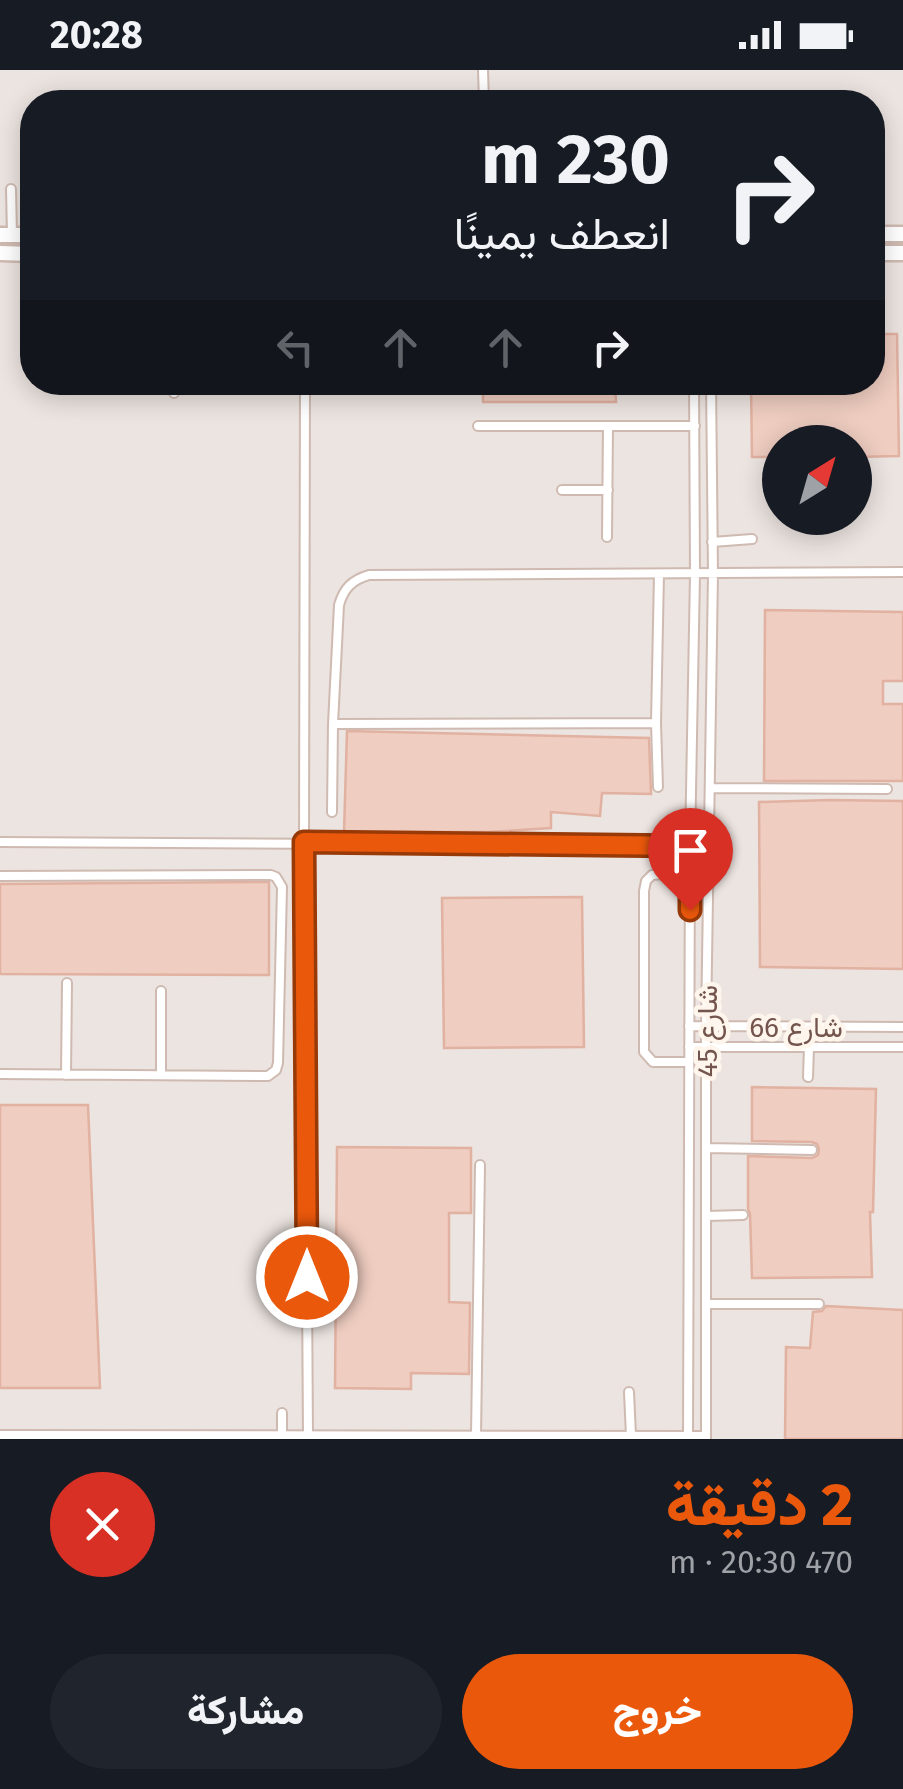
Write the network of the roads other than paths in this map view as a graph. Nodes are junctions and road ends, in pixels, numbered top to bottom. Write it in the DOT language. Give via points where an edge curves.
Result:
graph roads {
  1 [pos="11,189"];
  2 [pos="6,236"];
  3 [pos="305,395"];
  4 [pos="694,395"];
  5 [pos="711,395"];
  6 [pos="478,426"];
  7 [pos="608,426"];
  8 [pos="694,426"];
  9 [pos="562,490"];
  10 [pos="608,490"];
  11 [pos="607,537"];
  12 [pos="752,539"];
  13 [pos="712,542"];
  14 [pos="903,572"];
  15 [pos="713,573"];
  16 [pos="659,574"];
  17 [pos="695,574"];
  18 [pos="656,723"];
  19 [pos="332,724"];
  20 [pos="658,787"];
  21 [pos="710,788"];
  22 [pos="887,789"];
  23 [pos="332,812"];
  24 [pos="0,842"];
  25 [pos="304,842"];
  26 [pos="690,846"];
  27 [pos="690,872"];
  28 [pos="0,876"];
  29 [pos="67,983"];
  30 [pos="161,991"];
  31 [pos="689,1026"];
  32 [pos="706,1026"];
  33 [pos="903,1027"];
  34 [pos="689,1047"];
  35 [pos="706,1047"];
  36 [pos="809,1047"];
  37 [pos="903,1047"];
  38 [pos="689,1062"];
  39 [pos="0,1074"];
  40 [pos="66,1074"];
  41 [pos="161,1075"];
  42 [pos="808,1077"];
  43 [pos="706,1148"];
  44 [pos="812,1150"];
  45 [pos="480,1165"];
  46 [pos="706,1216"];
  47 [pos="743,1216"];
  48 [pos="706,1304"];
  49 [pos="819,1304"];
  50 [pos="629,1392"];
  51 [pos="282,1413"];
  52 [pos="7,1436"];
  53 [pos="282,1436"];
  54 [pos="308,1436"];
  55 [pos="476,1436"];
  56 [pos="631,1436"];
  57 [pos="244,1437"];
  58 [pos="688,1438"];
  59 [pos="706,1438"];
  1 -- 2 [label="lane"];
  3 -- 25 [label="lane"];
  4 -- 8 [label="lane, شارع 45"];
  5 -- 13 [label="lane, شارع 45"];
  6 -- 7 [label="lane"];
  7 -- 8 [label="lane"];
  7 -- 10 [label="lane"];
  8 -- 17 [label="lane, شارع 45"];
  9 -- 10 [label="lane"];
  10 -- 11 [label="lane"];
  12 -- 13 [label="lane"];
  13 -- 15 [label="lane, شارع 45"];
  14 -- 15 [label="lane"];
  15 -- 17 [label="lane"];
  15 -- 21 [label="lane, شارع 45"];
  16 -- 17 [label="lane"];
  16 -- 18 [label="lane"];
  16 -- 19 [label="lane" via="358,578 340,605"];
  17 -- 26 [label="lane, شارع 45"];
  18 -- 19 [label="lane"];
  18 -- 20 [label="lane"];
  19 -- 23 [label="lane"];
  21 -- 22 [label="lane"];
  21 -- 32 [label="lane, شارع 45"];
  24 -- 25 [label="lane"];
  25 -- 26 [label="lane"];
  25 -- 54 [label="lane"];
  26 -- 27 [label="lane, شارع 45"];
  27 -- 31 [label="lane, شارع 45"];
  27 -- 38 [label="lane" via="656,873 644,886 644,1052 653,1062"];
  28 -- 41 [label="lane" via="280,881 276,1070 268,1076"];
  29 -- 40 [label="lane"];
  30 -- 41 [label="lane"];
  31 -- 32 [label="lane, شارع 66"];
  31 -- 34 [label="lane, شارع 45"];
  32 -- 33 [label="lane, شارع 66"];
  32 -- 35 [label="lane, شارع 45"];
  34 -- 35 [label="lane, شارع 66"];
  34 -- 38 [label="lane, شارع 45"];
  35 -- 36 [label="lane, شارع 66"];
  35 -- 43 [label="lane, شارع 45"];
  36 -- 37 [label="lane, شارع 66"];
  36 -- 42 [label="lane"];
  38 -- 58 [label="lane, شارع 45"];
  39 -- 40 [label="lane"];
  40 -- 41 [label="lane"];
  43 -- 44 [label="lane"];
  43 -- 46 [label="lane, شارع 45"];
  45 -- 55 [label="lane"];
  46 -- 47 [label="lane"];
  46 -- 48 [label="lane, شارع 45"];
  48 -- 49 [label="lane"];
  48 -- 59 [label="lane, شارع 45"];
  50 -- 56 [label="lane"];
  51 -- 53 [label="lane"];
  52 -- 57 [label="lane"];
  53 -- 54 [label="lane"];
  53 -- 57 [label="lane"];
  54 -- 55 [label="lane"];
  55 -- 56 [label="lane"];
  56 -- 58 [label="lane"];
  58 -- 59 [label="lane"];
}
